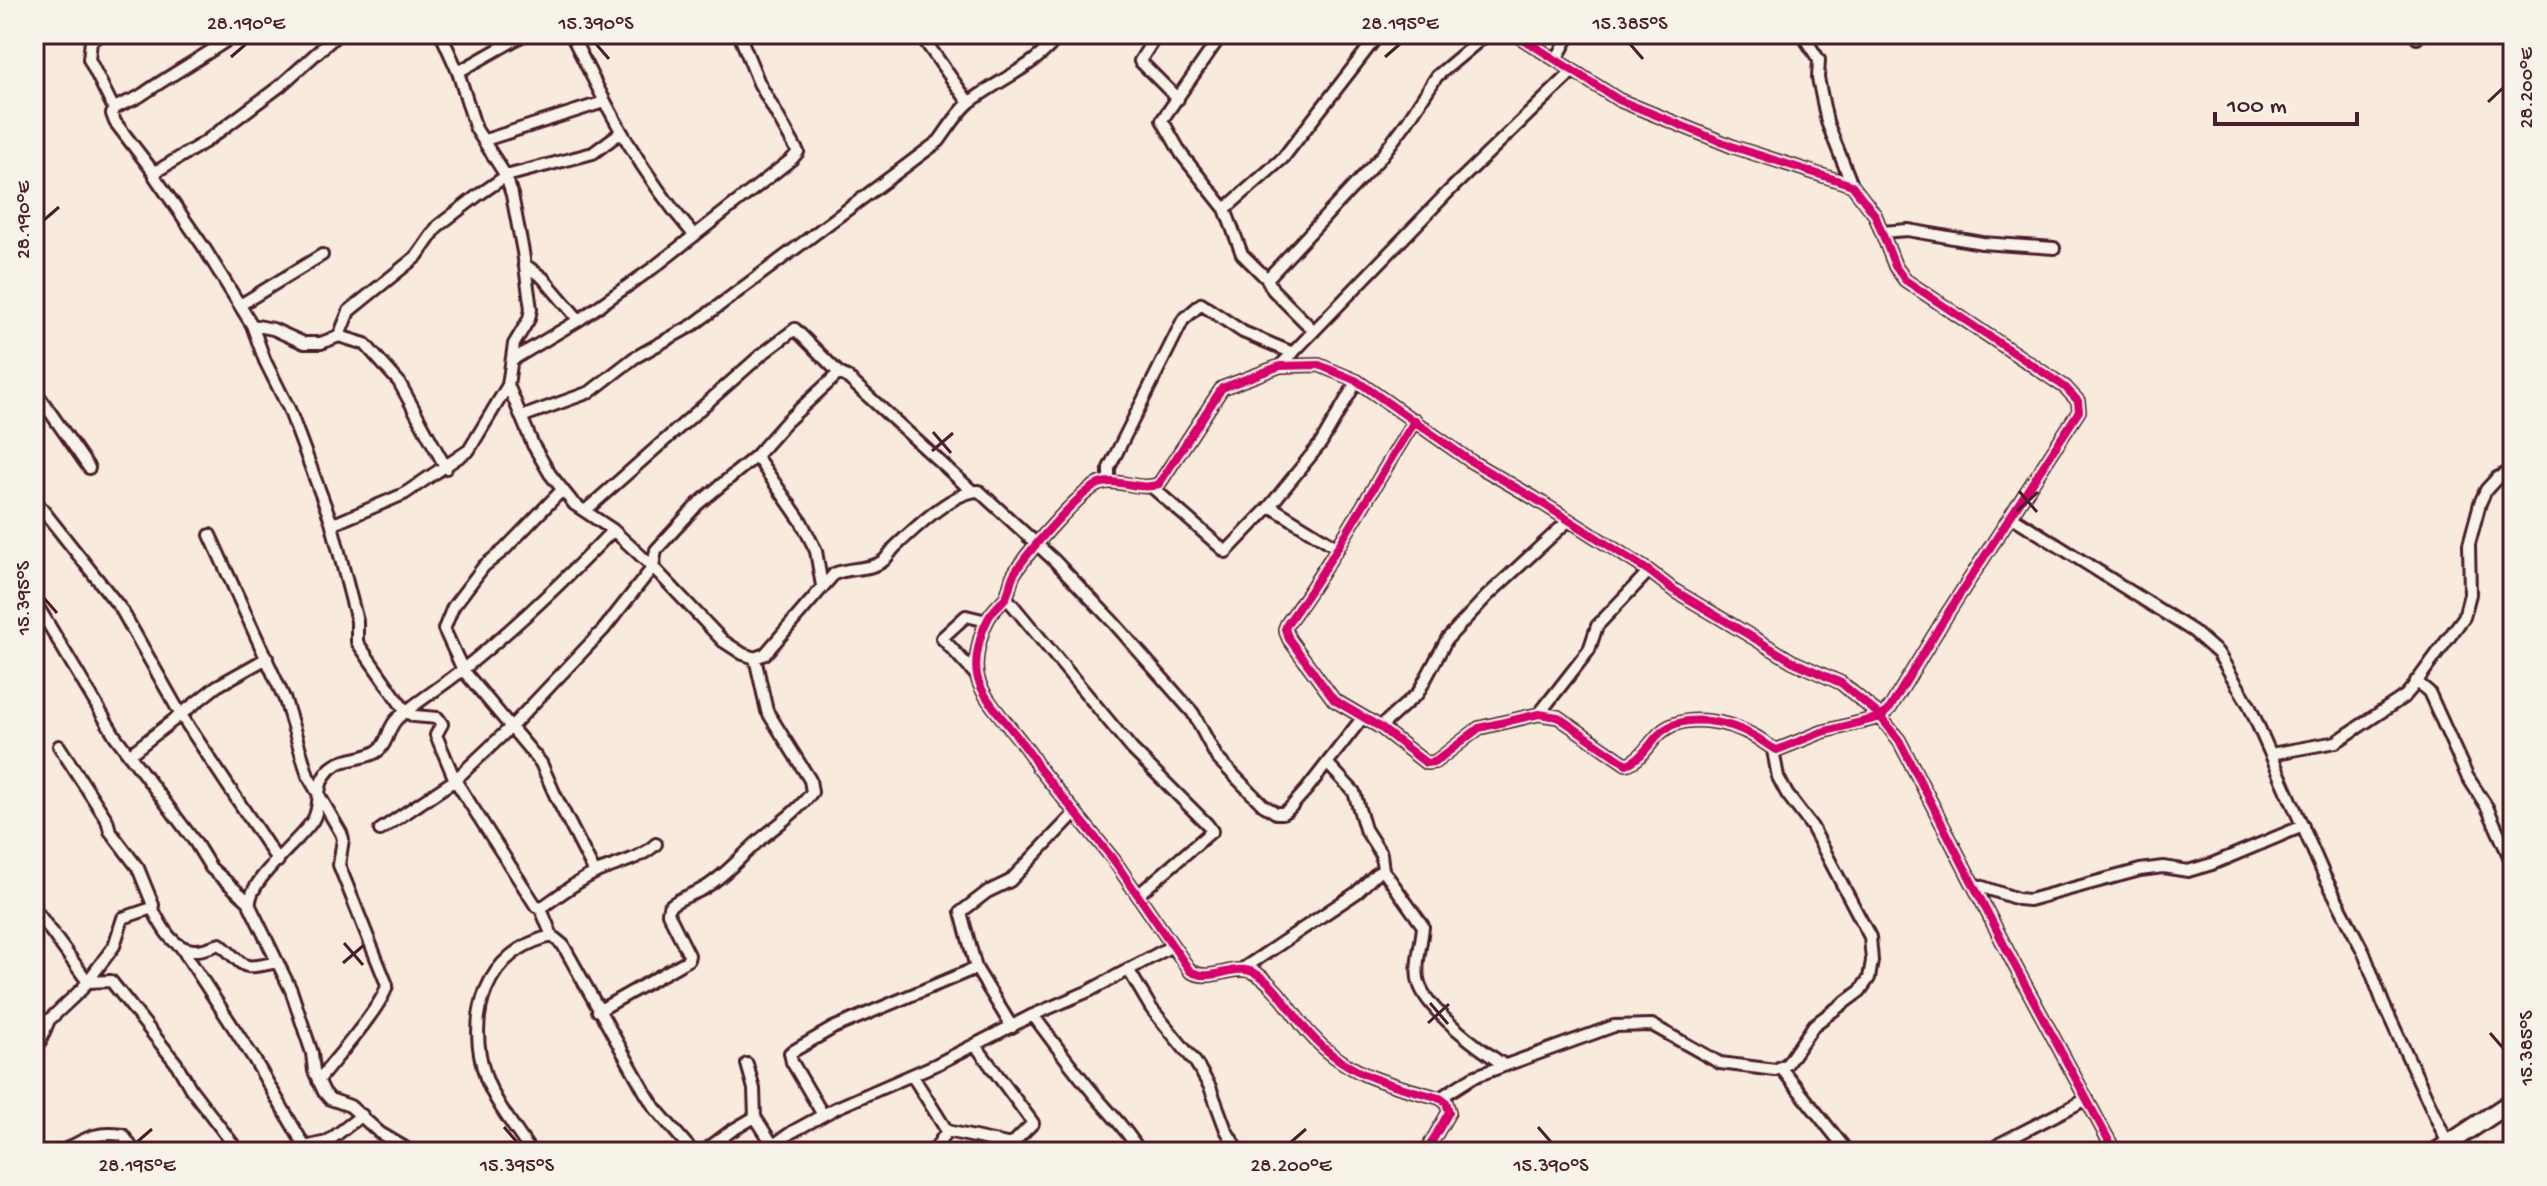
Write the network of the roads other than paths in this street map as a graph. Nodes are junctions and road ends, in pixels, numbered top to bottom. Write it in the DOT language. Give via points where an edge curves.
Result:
graph roads {
  1 [pos="101,34"];
  2 [pos="236,34"];
  3 [pos="338,34"];
  4 [pos="441,34"];
  5 [pos="525,34"];
  6 [pos="571,34"];
  7 [pos="739,34"];
  8 [pos="920,34"];
  9 [pos="1060,34"];
  10 [pos="1157,34"];
  11 [pos="1222,34"];
  12 [pos="1379,34"];
  13 [pos="1487,34"];
  14 [pos="1515,34"];
  15 [pos="1570,34"];
  16 [pos="1802,34"];
  17 [pos="1556,60"];
  18 [pos="1573,71"];
  19 [pos="458,72"];
  20 [pos="1178,99"];
  21 [pos="604,102"];
  22 [pos="969,103"];
  23 [pos="114,109"];
  24 [pos="620,133"];
  25 [pos="485,140"];
  26 [pos="155,174"];
  27 [pos="506,176"];
  28 [pos="1852,185"];
  29 [pos="1225,209"];
  30 [pos="1882,232"];
  31 [pos="694,235"];
  32 [pos="2054,248"];
  33 [pos="322,255"];
  34 [pos="524,264"];
  35 [pos="1267,279"];
  36 [pos="240,305"];
  37 [pos="579,320"];
  38 [pos="252,325"];
  39 [pos="1314,331"];
  40 [pos="339,336"];
  41 [pos="1293,353"];
  42 [pos="512,360"];
  43 [pos="1280,366"];
  44 [pos="839,373"];
  45 [pos="1357,381"];
  46 [pos="508,385"];
  47 [pos="34,389"];
  48 [pos="521,417"];
  49 [pos="1415,420"];
  50 [pos="756,456"];
  51 [pos="89,468"];
  52 [pos="446,468"];
  53 [pos="2513,470"];
  54 [pos="1109,482"];
  55 [pos="1152,487"];
  56 [pos="562,490"];
  57 [pos="972,491"];
  58 [pos="34,499"];
  59 [pos="1270,506"];
  60 [pos="585,511"];
  61 [pos="2011,516"];
  62 [pos="1569,520"];
  63 [pos="331,521"];
  64 [pos="613,530"];
  65 [pos="210,535"];
  66 [pos="1038,545"];
  67 [pos="1338,548"];
  68 [pos="653,567"];
  69 [pos="1649,571"];
  70 [pos="822,586"];
  71 [pos="1006,597"];
  72 [pos="34,600"];
  73 [pos="987,621"];
  74 [pos="267,658"];
  75 [pos="755,658"];
  76 [pos="463,670"];
  77 [pos="977,676"];
  78 [pos="2416,681"];
  79 [pos="406,712"];
  80 [pos="1539,714"];
  81 [pos="181,715"];
  82 [pos="1363,717"];
  83 [pos="1881,717"];
  84 [pos="511,727"];
  85 [pos="1380,727"];
  86 [pos="59,746"];
  87 [pos="1773,750"];
  88 [pos="2271,754"];
  89 [pos="129,755"];
  90 [pos="1328,764"];
  91 [pos="455,780"];
  92 [pos="317,795"];
  93 [pos="1075,813"];
  94 [pos="2303,826"];
  95 [pos="380,830"];
  96 [pos="656,844"];
  97 [pos="278,861"];
  98 [pos="2513,865"];
  99 [pos="1383,870"];
  100 [pos="595,873"];
  101 [pos="1974,884"];
  102 [pos="1139,894"];
  103 [pos="249,902"];
  104 [pos="544,906"];
  105 [pos="34,908"];
  106 [pos="152,908"];
  107 [pos="552,936"];
  108 [pos="1172,946"];
  109 [pos="181,947"];
  110 [pos="277,962"];
  111 [pos="976,968"];
  112 [pos="1128,969"];
  113 [pos="1241,970"];
  114 [pos="88,982"];
  115 [pos="598,1011"];
  116 [pos="1033,1015"];
  117 [pos="1012,1027"];
  118 [pos="976,1046"];
  119 [pos="34,1056"];
  120 [pos="747,1064"];
  121 [pos="1504,1065"];
  122 [pos="1781,1068"];
  123 [pos="912,1075"];
  124 [pos="318,1081"];
  125 [pos="1440,1098"];
  126 [pos="2087,1099"];
  127 [pos="2513,1101"];
  128 [pos="362,1115"];
  129 [pos="823,1115"];
  130 [pos="755,1117"];
  131 [pos="947,1131"];
  132 [pos="2442,1148"];
  133 [pos="302,1149"];
  134 [pos="768,1149"];
  135 [pos="61,1152"];
  136 [pos="135,1152"];
  137 [pos="239,1152"];
  138 [pos="412,1152"];
  139 [pos="531,1152"];
  140 [pos="693,1152"];
  141 [pos="703,1152"];
  142 [pos="933,1152"];
  143 [pos="1140,1152"];
  144 [pos="1239,1152"];
  145 [pos="1430,1152"];
  146 [pos="1848,1152"];
  147 [pos="1989,1152"];
  148 [pos="2115,1152"];
  1 -- 23 [label="street" via="91,41 89,59"];
  2 -- 23 [label="street"];
  3 -- 26 [label="street" via="280,86"];
  4 -- 19 [label="street"];
  5 -- 19 [label="street"];
  6 -- 21 [label="street"];
  7 -- 31 [label="street" via="759,83 798,152"];
  8 -- 22 [label="street"];
  9 -- 22 [label="street" via="1023,71"];
  10 -- 20 [label="street" via="1140,61"];
  11 -- 20 [label="street"];
  12 -- 29 [label="street" via="1283,158"];
  13 -- 35 [label="street" via="1437,76 1380,158"];
  14 -- 17 [label="street"];
  15 -- 17 [label="street"];
  16 -- 28 [label="street" via="1819,60 1827,122"];
  17 -- 18 [label="street"];
  18 -- 28 [label="street" via="1619,100 1679,126"];
  18 -- 39 [label="street"];
  19 -- 25 [label="street" via="476,129"];
  20 -- 29 [label="street" via="1162,120"];
  21 -- 24 [label="street"];
  21 -- 25 [label="street"];
  22 -- 48 [label="street" via="939,141 693,325 634,358 590,392"];
  23 -- 26 [label="street" via="115,122"];
  24 -- 27 [label="street" via="593,153"];
  24 -- 31 [label="street" via="667,205"];
  25 -- 27 [label="street"];
  26 -- 36 [label="street"];
  27 -- 34 [label="street"];
  27 -- 40 [label="street" via="438,226 417,256 349,311"];
  28 -- 30 [label="street"];
  29 -- 35 [label="street" via="1242,254"];
  30 -- 32 [label="street" via="1908,230"];
  30 -- 61 [label="street" via="1905,280 2065,387 2078,401 2071,425"];
  31 -- 37 [label="street"];
  33 -- 36 [label="street"];
  34 -- 37 [label="street"];
  34 -- 42 [label="street" via="531,309"];
  35 -- 39 [label="street"];
  36 -- 38 [label="street"];
  37 -- 42 [label="street"];
  38 -- 40 [label="street" via="304,343"];
  38 -- 63 [label="street"];
  39 -- 41 [label="street"];
  40 -- 52 [label="street" via="365,344 399,382"];
  41 -- 43 [label="street"];
  41 -- 54 [label="street" via="1243,332 1201,304 1183,320 1109,468"];
  42 -- 46 [label="street"];
  43 -- 45 [label="street" via="1319,365"];
  43 -- 55 [label="street" via="1222,388"];
  44 -- 50 [label="street"];
  44 -- 57 [label="street"];
  44 -- 60 [label="street" via="792,329"];
  45 -- 49 [label="street"];
  45 -- 59 [label="street" via="1321,443"];
  46 -- 48 [label="street"];
  46 -- 52 [label="street" via="469,450"];
  47 -- 51 [label="street"];
  48 -- 56 [label="street"];
  49 -- 62 [label="street" via="1472,462"];
  49 -- 67 [label="street"];
  50 -- 68 [label="street" via="687,515 656,550"];
  50 -- 70 [label="street" via="801,521 816,551"];
  52 -- 63 [label="street" via="404,494"];
  53 -- 78 [label="street" via="2497,478 2480,503 2469,544 2470,594 2464,617"];
  54 -- 55 [label="street"];
  54 -- 66 [label="street" via="1082,497"];
  55 -- 59 [label="street" via="1226,552"];
  56 -- 60 [label="street"];
  56 -- 76 [label="street" via="484,566 453,607 444,629"];
  57 -- 66 [label="street" via="984,493"];
  57 -- 70 [label="street" via="918,526 883,561 844,569"];
  58 -- 81 [label="street" via="121,609"];
  59 -- 67 [label="street"];
  60 -- 64 [label="street"];
  61 -- 83 [label="street"];
  61 -- 88 [label="street" via="2211,645 2234,676"];
  62 -- 69 [label="street"];
  62 -- 85 [label="street" via="1447,639 1418,693"];
  63 -- 79 [label="street" via="357,621 357,642"];
  64 -- 68 [label="street"];
  64 -- 76 [label="street" via="547,599"];
  65 -- 74 [label="street"];
  66 -- 71 [label="street" via="1012,577"];
  66 -- 90 [label="street" via="1193,713 1217,758 1263,805 1283,813"];
  67 -- 82 [label="street" via="1285,629 1334,700"];
  68 -- 75 [label="street" via="723,641"];
  68 -- 84 [label="street" via="604,629"];
  69 -- 80 [label="street" via="1597,626 1589,650"];
  69 -- 83 [label="street" via="1792,661 1841,683"];
  70 -- 75 [label="street" via="776,643"];
  71 -- 73 [label="street"];
  71 -- 102 [label="street" via="1132,749 1212,831"];
  72 -- 89 [label="street"];
  73 -- 77 [label="street"];
  73 -- 77 [label="street" via="966,616 942,638"];
  74 -- 81 [label="street" via="217,686"];
  74 -- 92 [label="street"];
  75 -- 115 [label="street" via="767,711 810,780 812,792 731,868 669,907 688,960"];
  76 -- 79 [label="street"];
  76 -- 84 [label="street"];
  77 -- 93 [label="street"];
  78 -- 88 [label="street" via="2405,696 2336,742"];
  78 -- 98 [label="street" via="2429,692"];
  79 -- 91 [label="street" via="438,718 442,724 436,735"];
  79 -- 92 [label="street" via="395,720 378,751 331,768"];
  80 -- 85 [label="street" via="1479,728 1431,764"];
  80 -- 87 [label="street" via="1558,717 1626,764 1634,763 1661,732 1681,721 1709,721 1739,730"];
  81 -- 89 [label="street"];
  81 -- 97 [label="street"];
  82 -- 85 [label="street"];
  82 -- 90 [label="street"];
  83 -- 87 [label="street"];
  83 -- 101 [label="street" via="1899,740"];
  84 -- 91 [label="street"];
  84 -- 100 [label="street" via="541,763"];
  86 -- 106 [label="street" via="138,868"];
  87 -- 122 [label="street" via="1778,777 1812,827 1873,946 1869,978 1860,991 1814,1025"];
  88 -- 94 [label="street"];
  89 -- 103 [label="street" via="211,868"];
  90 -- 99 [label="street" via="1354,792"];
  91 -- 95 [label="street"];
  91 -- 107 [label="street" via="541,909"];
  92 -- 97 [label="street" via="313,819"];
  92 -- 124 [label="street" via="341,833 339,865 387,985"];
  93 -- 102 [label="street"];
  93 -- 111 [label="street" via="1010,881 961,912"];
  94 -- 101 [label="street" via="2188,871 2140,870 2029,900"];
  94 -- 132 [label="street" via="2364,953"];
  96 -- 100 [label="street" via="644,855"];
  97 -- 103 [label="street"];
  99 -- 113 [label="street"];
  99 -- 121 [label="street" via="1423,926 1418,981 1427,999 1465,1038"];
  100 -- 104 [label="street"];
  101 -- 126 [label="street"];
  102 -- 108 [label="street"];
  103 -- 110 [label="street"];
  105 -- 114 [label="street"];
  106 -- 109 [label="street"];
  106 -- 114 [label="street" via="123,918 114,946"];
  107 -- 115 [label="street" via="563,945"];
  107 -- 139 [label="street" via="534,940 498,967 487,982 479,1023 486,1079"];
  108 -- 112 [label="street"];
  108 -- 113 [label="street" via="1198,975"];
  109 -- 110 [label="street" via="195,951 220,944 245,966"];
  109 -- 133 [label="street" via="254,1059"];
  110 -- 124 [label="street" via="291,990"];
  111 -- 117 [label="street"];
  111 -- 129 [label="street" via="833,1028 790,1053"];
  112 -- 116 [label="street"];
  112 -- 144 [label="street" via="1151,1008 1196,1063"];
  113 -- 125 [label="street" via="1267,982 1312,1037 1353,1071"];
  114 -- 119 [label="street" via="49,1020"];
  114 -- 137 [label="street" via="111,981"];
  115 -- 140 [label="street" via="655,1108"];
  116 -- 117 [label="street"];
  116 -- 143 [label="street"];
  117 -- 118 [label="street"];
  118 -- 123 [label="street"];
  118 -- 131 [label="street" via="1033,1123 1011,1145"];
  120 -- 130 [label="street"];
  121 -- 122 [label="street" via="1614,1026 1643,1024 1664,1030 1720,1063"];
  121 -- 125 [label="street"];
  122 -- 146 [label="street"];
  123 -- 129 [label="street"];
  123 -- 131 [label="street"];
  124 -- 128 [label="street" via="330,1099"];
  125 -- 145 [label="street" via="1449,1112"];
  126 -- 147 [label="street"];
  126 -- 148 [label="street"];
  127 -- 132 [label="main road"];
  128 -- 133 [label="street" via="327,1142"];
  128 -- 138 [label="street"];
  129 -- 134 [label="street"];
  130 -- 134 [label="street"];
  130 -- 141 [label="street"];
  131 -- 142 [label="street"];
  135 -- 136 [label="street" via="106,1133 123,1135"];
}
